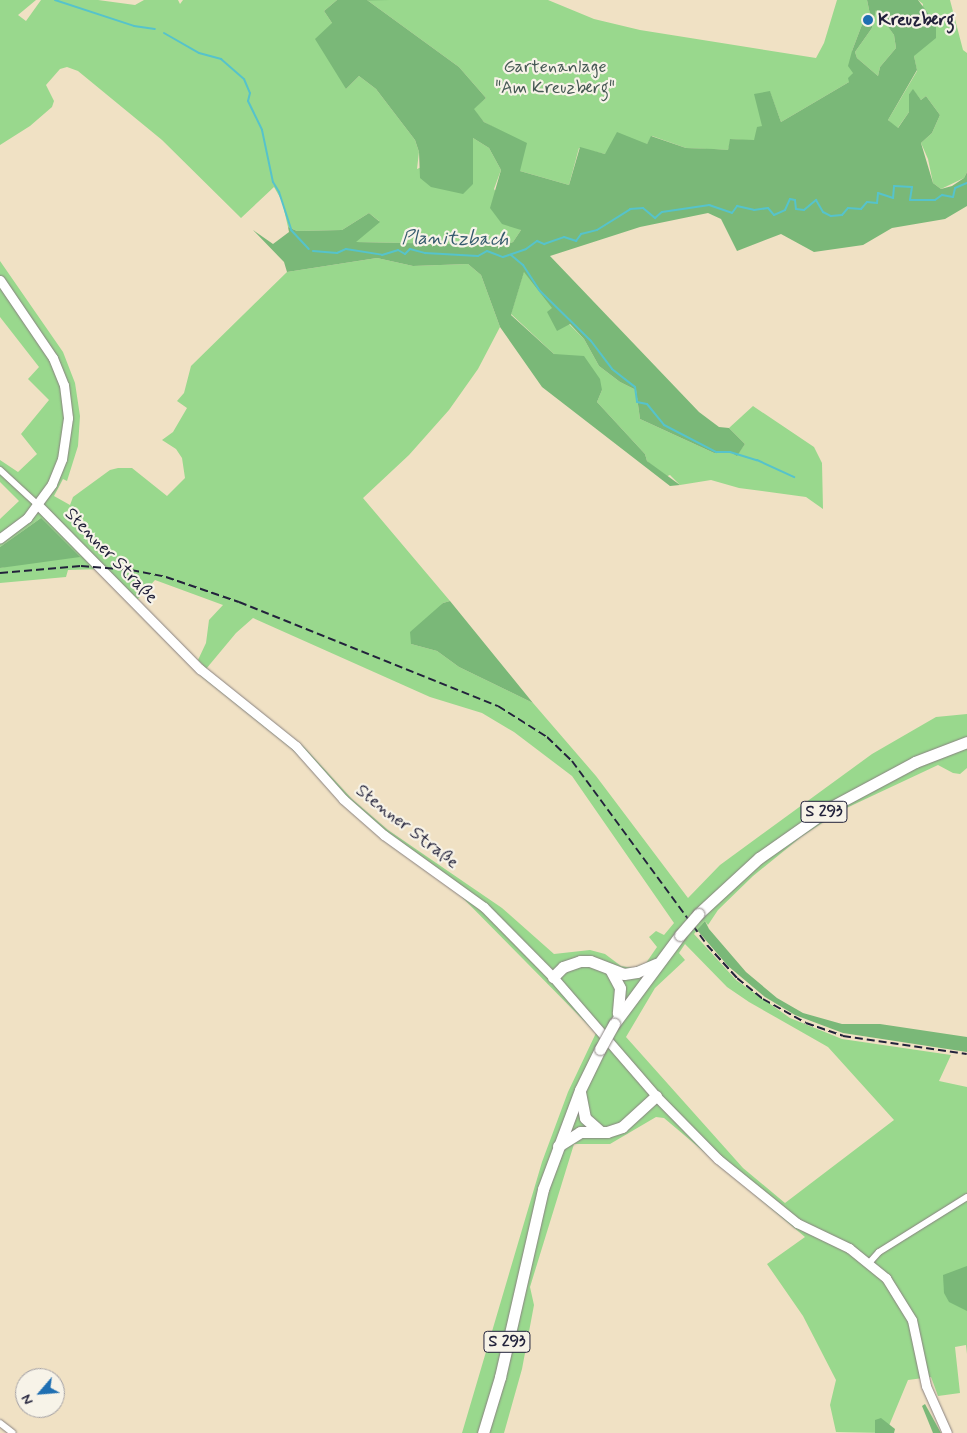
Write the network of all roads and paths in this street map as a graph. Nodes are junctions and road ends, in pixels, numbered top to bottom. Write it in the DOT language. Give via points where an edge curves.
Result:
graph roads {
  1 [pos="0,280"];
  2 [pos="0,470"];
  3 [pos="38,505"];
  4 [pos="0,538"];
  5 [pos="967,742"];
  6 [pos="656,964"];
  7 [pos="609,968"];
  8 [pos="554,977"];
  9 [pos="615,1021"];
  10 [pos="580,1090"];
  11 [pos="656,1096"];
  12 [pos="601,1132"];
  13 [pos="555,1152"];
  14 [pos="967,1197"];
  15 [pos="870,1262"];
  16 [pos="0,1423"];
  17 [pos="13,1433"];
  18 [pos="483,1433"];
  19 [pos="947,1433"];
  1 -- 3 [label="street" via="46,346 66,395 68,430 62,459 52,484"];
  2 -- 3 [label="street, Stenner Straße"];
  3 -- 4 [label="street"];
  3 -- 8 [label="street, Stenner Straße" via="200,669 296,746 343,799 370,823 471,896"];
  5 -- 6 [label="highway, S 293, bridge" via="859,791 783,839 698,914"];
  6 -- 7 [label="highway" via="632,973"];
  6 -- 9 [label="highway, S 293"];
  7 -- 8 [label="highway" via="580,961 563,967"];
  7 -- 9 [label="highway" via="620,988"];
  8 -- 11 [label="street, Stenner Straße"];
  9 -- 10 [label="highway, S 293, bridge"];
  10 -- 12 [label="highway" via="585,1118"];
  10 -- 13 [label="highway, S 293"];
  11 -- 12 [label="highway" via="622,1127"];
  11 -- 15 [label="street, Stenner Straße" via="718,1159 797,1223 850,1248"];
  12 -- 13 [label="highway" via="574,1134"];
  13 -- 18 [label="highway, S 293" via="534,1219 500,1378"];
  14 -- 15 [label="street" via="879,1252"];
  15 -- 19 [label="street, Stenner Straße" via="895,1288 912,1320 926,1386"];
  16 -- 17 [label="street"];
}
